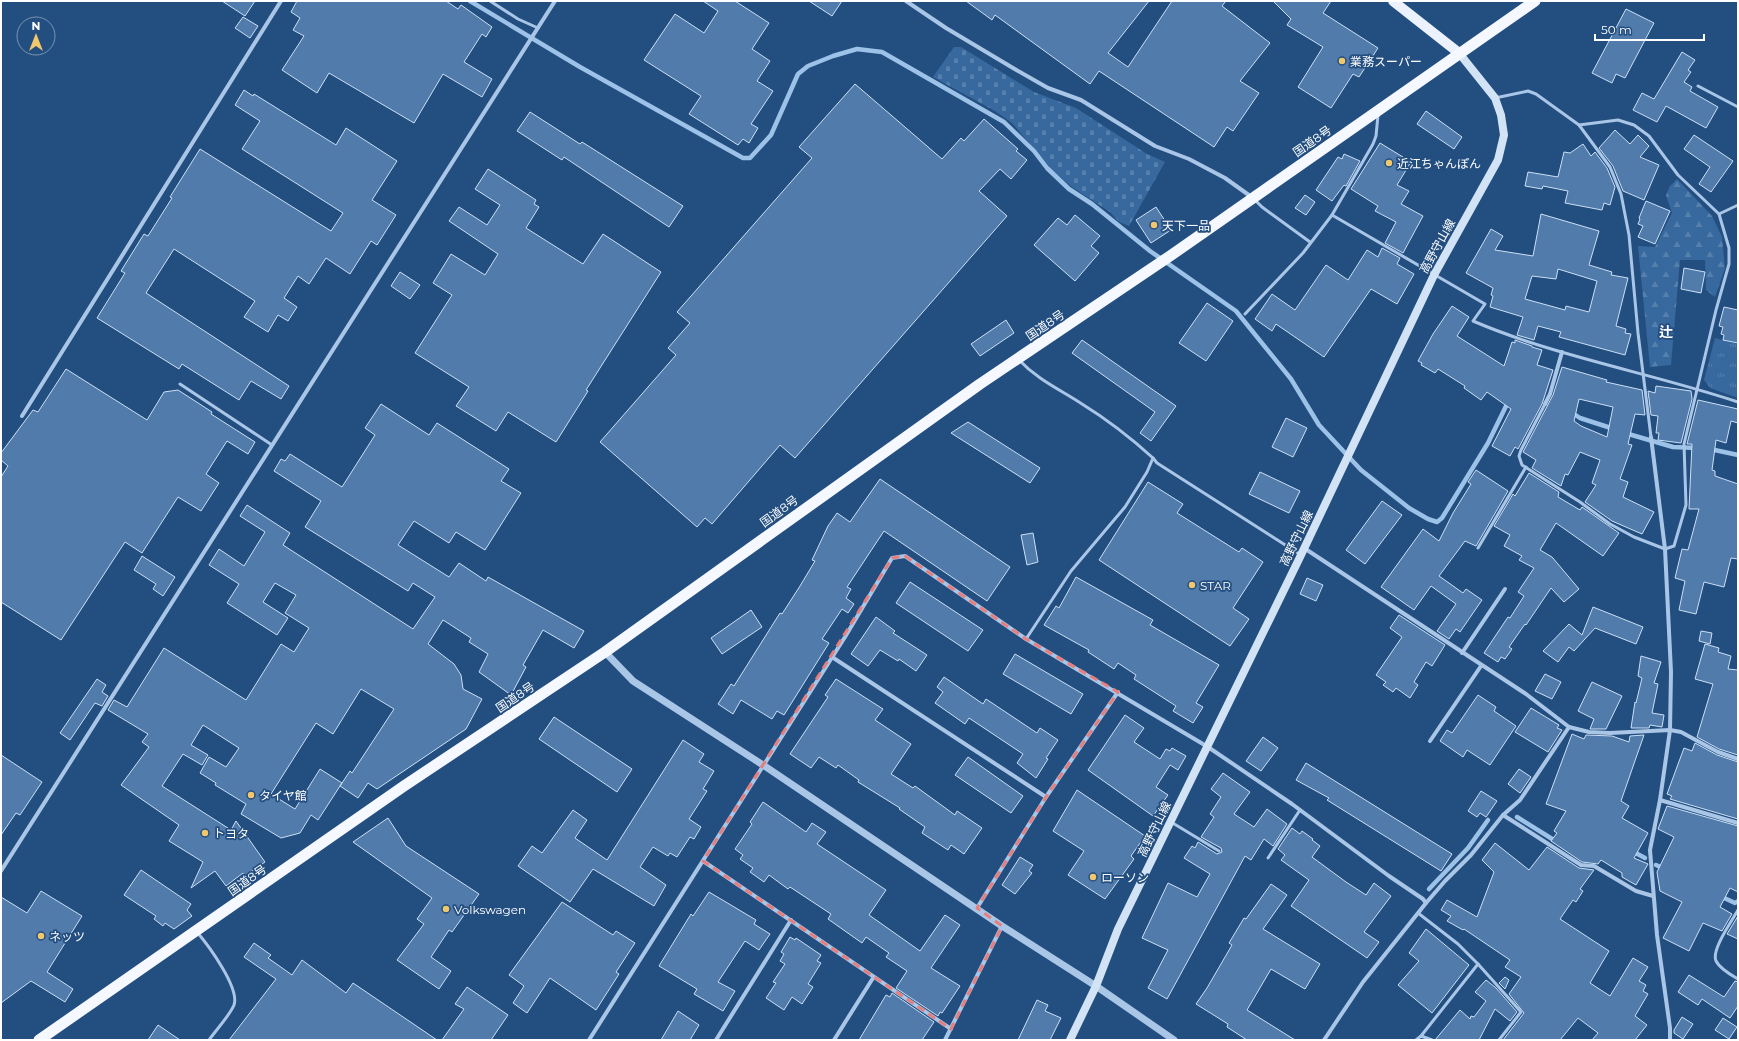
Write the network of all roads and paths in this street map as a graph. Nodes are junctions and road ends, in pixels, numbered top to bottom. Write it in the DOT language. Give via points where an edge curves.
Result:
graph roads {
  1 [pos="281,1"];
  2 [pos="490,1"];
  3 [pos="555,1"];
  4 [pos="906,1"];
  5 [pos="1393,1"];
  6 [pos="1535,1"];
  7 [pos="537,30"];
  8 [pos="1459,53"];
  9 [pos="1698,86"];
  10 [pos="1495,98"];
  11 [pos="1738,107"];
  12 [pos="1378,111"];
  13 [pos="1579,125"];
  14 [pos="1253,198"];
  15 [pos="1738,205"];
  16 [pos="1719,214"];
  17 [pos="1332,215"];
  18 [pos="1310,242"];
  19 [pos="1434,275"];
  20 [pos="1245,314"];
  21 [pos="1562,352"];
  22 [pos="1017,359"];
  23 [pos="1644,374"];
  24 [pos="180,384"];
  25 [pos="1697,389"];
  26 [pos="1738,402"];
  27 [pos="1545,404"];
  28 [pos="22,416"];
  29 [pos="1651,437"];
  30 [pos="272,444"];
  31 [pos="1154,458"];
  32 [pos="1526,467"];
  33 [pos="1478,548"];
  34 [pos="1665,549"];
  35 [pos="1303,552"];
  36 [pos="1505,589"];
  37 [pos="1026,639"];
  38 [pos="604,652"];
  39 [pos="1462,653"];
  40 [pos="832,658"];
  41 [pos="1481,666"];
  42 [pos="1118,692"];
  43 [pos="1569,727"];
  44 [pos="1670,730"];
  45 [pos="1430,741"];
  46 [pos="1208,747"];
  47 [pos="1738,759"];
  48 [pos="763,765"];
  49 [pos="1046,797"];
  50 [pos="1660,800"];
  51 [pos="1300,810"];
  52 [pos="1503,815"];
  53 [pos="1171,822"];
  54 [pos="1738,823"];
  55 [pos="1219,852"];
  56 [pos="1268,858"];
  57 [pos="703,861"];
  58 [pos="1,871"];
  59 [pos="1653,896"];
  60 [pos="1426,903"];
  61 [pos="977,908"];
  62 [pos="1738,910"];
  63 [pos="1418,913"];
  64 [pos="791,920"];
  65 [pos="1002,926"];
  66 [pos="196,931"];
  67 [pos="1478,964"];
  68 [pos="873,978"];
  69 [pos="1738,979"];
  70 [pos="1096,986"];
  71 [pos="951,1029"];
  72 [pos="1421,1036"];
  73 [pos="39,1040"];
  74 [pos="209,1040"];
  75 [pos="589,1040"];
  76 [pos="716,1040"];
  77 [pos="834,1040"];
  78 [pos="945,1040"];
  79 [pos="1070,1040"];
  80 [pos="1174,1040"];
  81 [pos="1324,1040"];
  82 [pos="1416,1040"];
  83 [pos="1432,1040"];
  84 [pos="1499,1040"];
  85 [pos="1670,1040"];
  1 -- 28 [label="street"];
  2 -- 7 [label="lane"];
  3 -- 7 [label="street"];
  4 -- 14 [label="street" via="946,28 1048,88 1081,100 1155,146 1189,159 1225,178"];
  5 -- 8 [label="main road"];
  6 -- 8 [label="highway, 国道8号"];
  7 -- 30 [label="street"];
  8 -- 10 [label="main road, 高野守山線"];
  8 -- 12 [label="highway, 国道8号"];
  9 -- 11 [label="lane"];
  10 -- 13 [label="lane" via="1528,91"];
  10 -- 19 [label="main road, 高野守山線" via="1504,135 1498,160"];
  12 -- 14 [label="highway, 国道8号"];
  12 -- 17 [label="lane" via="1373,144"];
  13 -- 16 [label="lane" via="1618,120 1634,125 1649,136 1678,175"];
  13 -- 23 [label="lane" via="1610,168 1621,194 1629,235"];
  14 -- 18 [label="lane"];
  14 -- 22 [label="highway, 国道8号"];
  15 -- 16 [label="lane"];
  16 -- 25 [label="lane" via="1729,248 1729,264"];
  17 -- 18 [label="lane"];
  17 -- 19 [label="lane"];
  18 -- 20 [label="lane" via="1284,274"];
  19 -- 21 [label="lane" via="1485,304 1473,321 1509,337"];
  19 -- 35 [label="main road, 高野守山線"];
  21 -- 23 [label="lane"];
  21 -- 27 [label="street"];
  22 -- 31 [label="lane" via="1032,374 1119,428"];
  22 -- 38 [label="highway, 国道8号"];
  23 -- 25 [label="lane"];
  23 -- 29 [label="lane"];
  24 -- 30 [label="lane"];
  25 -- 26 [label="lane"];
  25 -- 34 [label="lane" via="1684,444 1686,504 1674,546"];
  27 -- 32 [label="lane" via="1519,456 1522,465"];
  29 -- 34 [label="street"];
  30 -- 58 [label="street"];
  31 -- 35 [label="lane" via="1157,463"];
  31 -- 37 [label="lane" via="1125,507 1071,571"];
  32 -- 33 [label="lane"];
  32 -- 34 [label="lane" via="1610,524"];
  34 -- 44 [label="street" via="1671,672"];
  35 -- 39 [label="street"];
  35 -- 46 [label="main road, 高野守山線"];
  36 -- 39 [label="street"];
  37 -- 40 [label="street" via="905,556 892,558"];
  37 -- 42 [label="street"];
  38 -- 48 [label="street" via="633,681"];
  38 -- 66 [label="highway, 国道8号" via="404,786"];
  39 -- 41 [label="street"];
  40 -- 48 [label="street"];
  40 -- 49 [label="street"];
  41 -- 43 [label="street" via="1526,694"];
  41 -- 45 [label="street"];
  42 -- 46 [label="street"];
  42 -- 49 [label="street"];
  43 -- 44 [label="street" via="1610,734"];
  43 -- 52 [label="street" via="1520,800"];
  44 -- 47 [label="street" via="1689,735 1718,752"];
  44 -- 50 [label="street"];
  46 -- 51 [label="street"];
  46 -- 53 [label="main road, 高野守山線"];
  48 -- 57 [label="street"];
  48 -- 61 [label="street"];
  49 -- 61 [label="street"];
  50 -- 54 [label="street"];
  50 -- 59 [label="street" via="1650,850"];
  51 -- 56 [label="lane"];
  51 -- 60 [label="street"];
  52 -- 59 [label="street" via="1581,865 1594,866 1636,891"];
  52 -- 60 [label="street" via="1471,855"];
  53 -- 55 [label="lane"];
  53 -- 70 [label="main road, 高野守山線" via="1118,929"];
  57 -- 64 [label="street"];
  57 -- 75 [label="street"];
  59 -- 85 [label="street"];
  60 -- 63 [label="street"];
  61 -- 65 [label="street"];
  62 -- 69 [label="lane" via="1715,952 1716,961"];
  63 -- 67 [label="lane" via="1458,944"];
  63 -- 81 [label="street" via="1363,982"];
  64 -- 68 [label="street"];
  64 -- 76 [label="street"];
  65 -- 70 [label="street"];
  65 -- 71 [label="street"];
  66 -- 73 [label="highway, 国道8号"];
  66 -- 74 [label="lane" via="212,950 235,993 234,1004"];
  67 -- 72 [label="lane"];
  67 -- 84 [label="lane" via="1521,1012"];
  68 -- 71 [label="street"];
  68 -- 77 [label="street"];
  70 -- 79 [label="main road, 高野守山線"];
  70 -- 80 [label="street"];
  71 -- 78 [label="street"];
  72 -- 82 [label="lane"];
  72 -- 83 [label="lane"];
}
